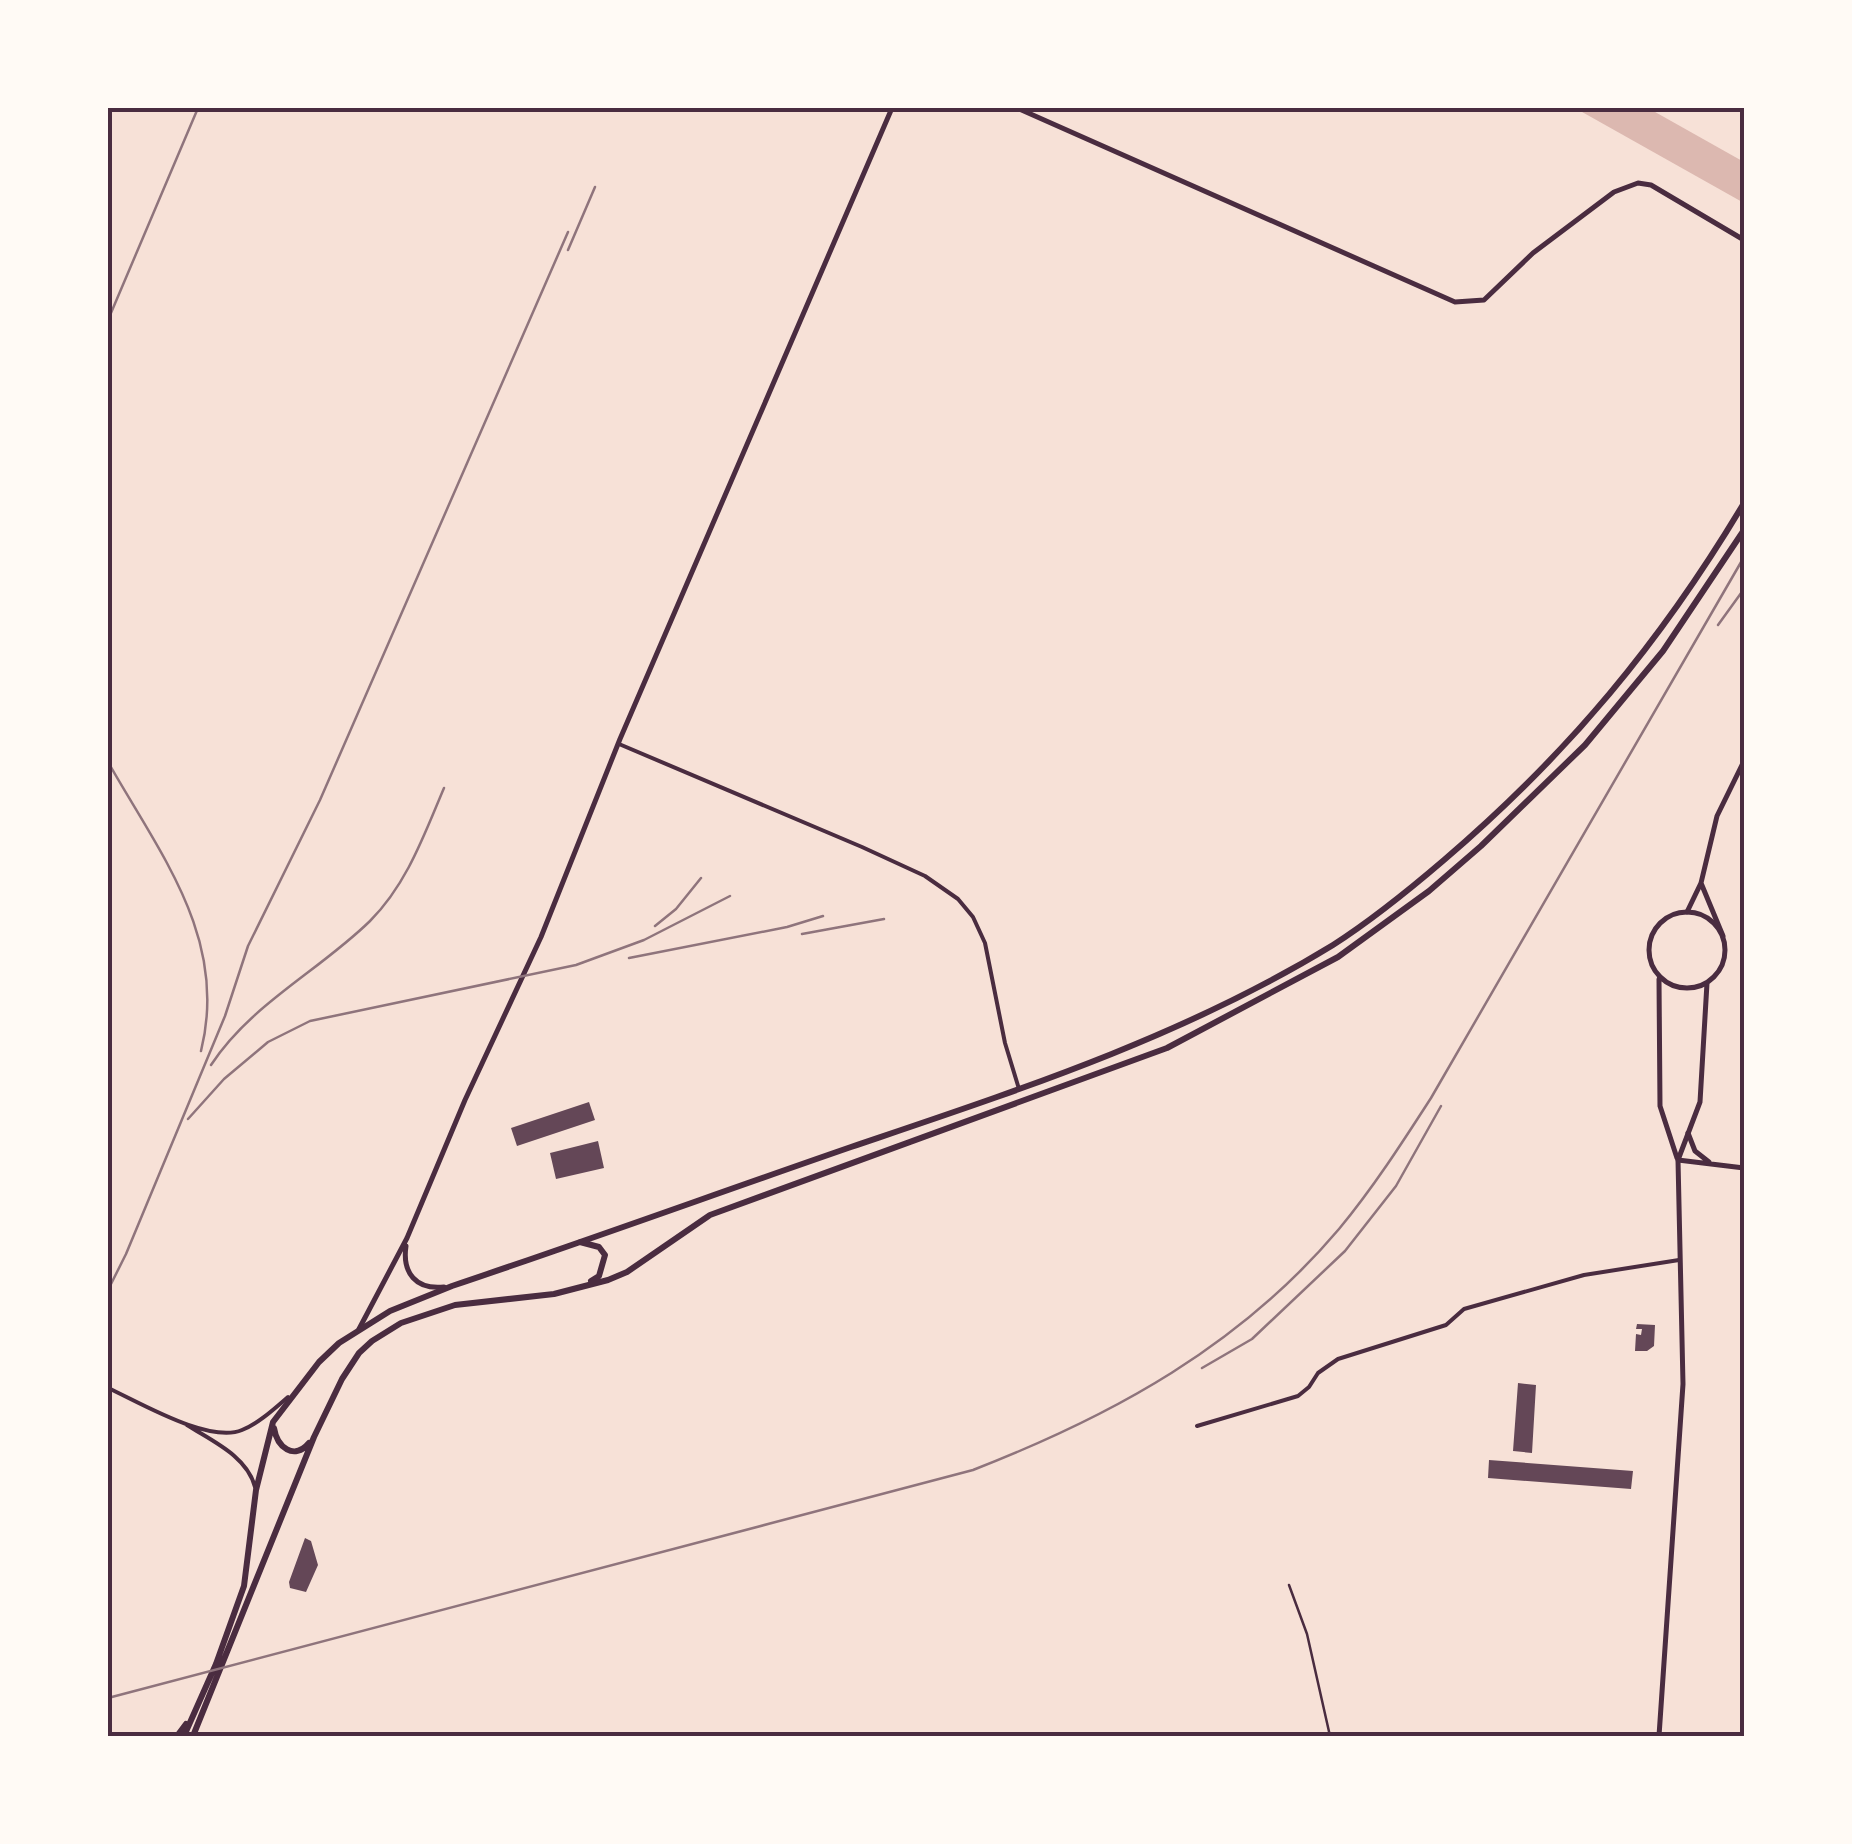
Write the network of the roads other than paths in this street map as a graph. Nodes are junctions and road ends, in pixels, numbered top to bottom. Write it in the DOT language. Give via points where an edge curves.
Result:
graph roads {
  1 [pos="892,108"];
  2 [pos="1018,108"];
  3 [pos="1744,240"];
  4 [pos="1744,502"];
  5 [pos="1744,530"];
  6 [pos="618,744"];
  7 [pos="1744,761"];
  8 [pos="1702,884"];
  9 [pos="1687,912"];
  10 [pos="1723,936"];
  11 [pos="1660,979"];
  12 [pos="1707,983"];
  13 [pos="1160,1035"];
  14 [pos="1167,1048"];
  15 [pos="1124,1050"];
  16 [pos="1130,1063"];
  17 [pos="1019,1089"];
  18 [pos="1688,1133"];
  19 [pos="1678,1160"];
  20 [pos="1711,1164"];
  21 [pos="1744,1168"];
  22 [pos="407,1238"];
  23 [pos="573,1242"];
  24 [pos="1680,1260"];
  25 [pos="452,1286"];
  26 [pos="582,1288"];
  27 [pos="358,1329"];
  28 [pos="108,1388"];
  29 [pos="292,1394"];
  30 [pos="178,1420"];
  31 [pos="273,1422"];
  32 [pos="1197,1426"];
  33 [pos="314,1438"];
  34 [pos="256,1490"];
  35 [pos="1289,1585"];
  36 [pos="180,1736"];
  37 [pos="193,1736"];
  38 [pos="1330,1736"];
  39 [pos="1659,1736"];
  1 -- 6 [label="street"];
  2 -- 3 [label="street" via="1455,302 1484,300 1537,250 1614,192 1638,183"];
  4 -- 13 [label="main road" via="1686,595 1601,708 1472,836 1331,946"];
  5 -- 14 [label="main road" via="1612,716 1481,846 1338,957"];
  6 -- 17 [label="street" via="878,854 958,900 985,944"];
  6 -- 22 [label="street"];
  7 -- 8 [label="street" via="1717,816"];
  8 -- 9 [label="street"];
  8 -- 10 [label="street"];
  9 -- 10 [label="street" via="1707,917"];
  9 -- 11 [label="street" via="1665,918 1651,937 1649,958"];
  10 -- 12 [label="street" via="1725,959"];
  11 -- 12 [label="street" via="1686,989"];
  11 -- 19 [label="street" via="1660,1106"];
  12 -- 18 [label="street" via="1700,1102"];
  13 -- 14 [label="main road" via="1155,1047"];
  13 -- 15 [label="main road"];
  14 -- 16 [label="main road"];
  15 -- 16 [label="main road" via="1136,1052"];
  15 -- 17 [label="main road"];
  16 -- 26 [label="main road" via="710,1215 628,1272"];
  17 -- 23 [label="main road"];
  18 -- 19 [label="street"];
  18 -- 20 [label="street" via="1695,1152"];
  19 -- 20 [label="street"];
  19 -- 24 [label="street"];
  20 -- 21 [label="street"];
  22 -- 25 [label="street" via="411,1277 431,1288"];
  22 -- 27 [label="street"];
  23 -- 25 [label="main road"];
  23 -- 26 [label="main road" via="591,1243 605,1256 599,1276"];
  24 -- 32 [label="street" via="1584,1275 1464,1309 1446,1325 1338,1359 1298,1396"];
  24 -- 39 [label="street" via="1683,1384"];
  25 -- 27 [label="main road"];
  26 -- 33 [label="main road" via="456,1305 386,1332 351,1364"];
  27 -- 29 [label="main road"];
  28 -- 30 [label="street"];
  29 -- 30 [label="street" via="239,1432"];
  29 -- 31 [label="main road"];
  30 -- 34 [label="street" via="235,1457"];
  31 -- 33 [label="main road" via="282,1448 294,1452"];
  31 -- 34 [label="main road"];
  33 -- 37 [label="main road"];
  34 -- 36 [label="main road" via="244,1586"];
  35 -- 38 [label="lane"];
}
